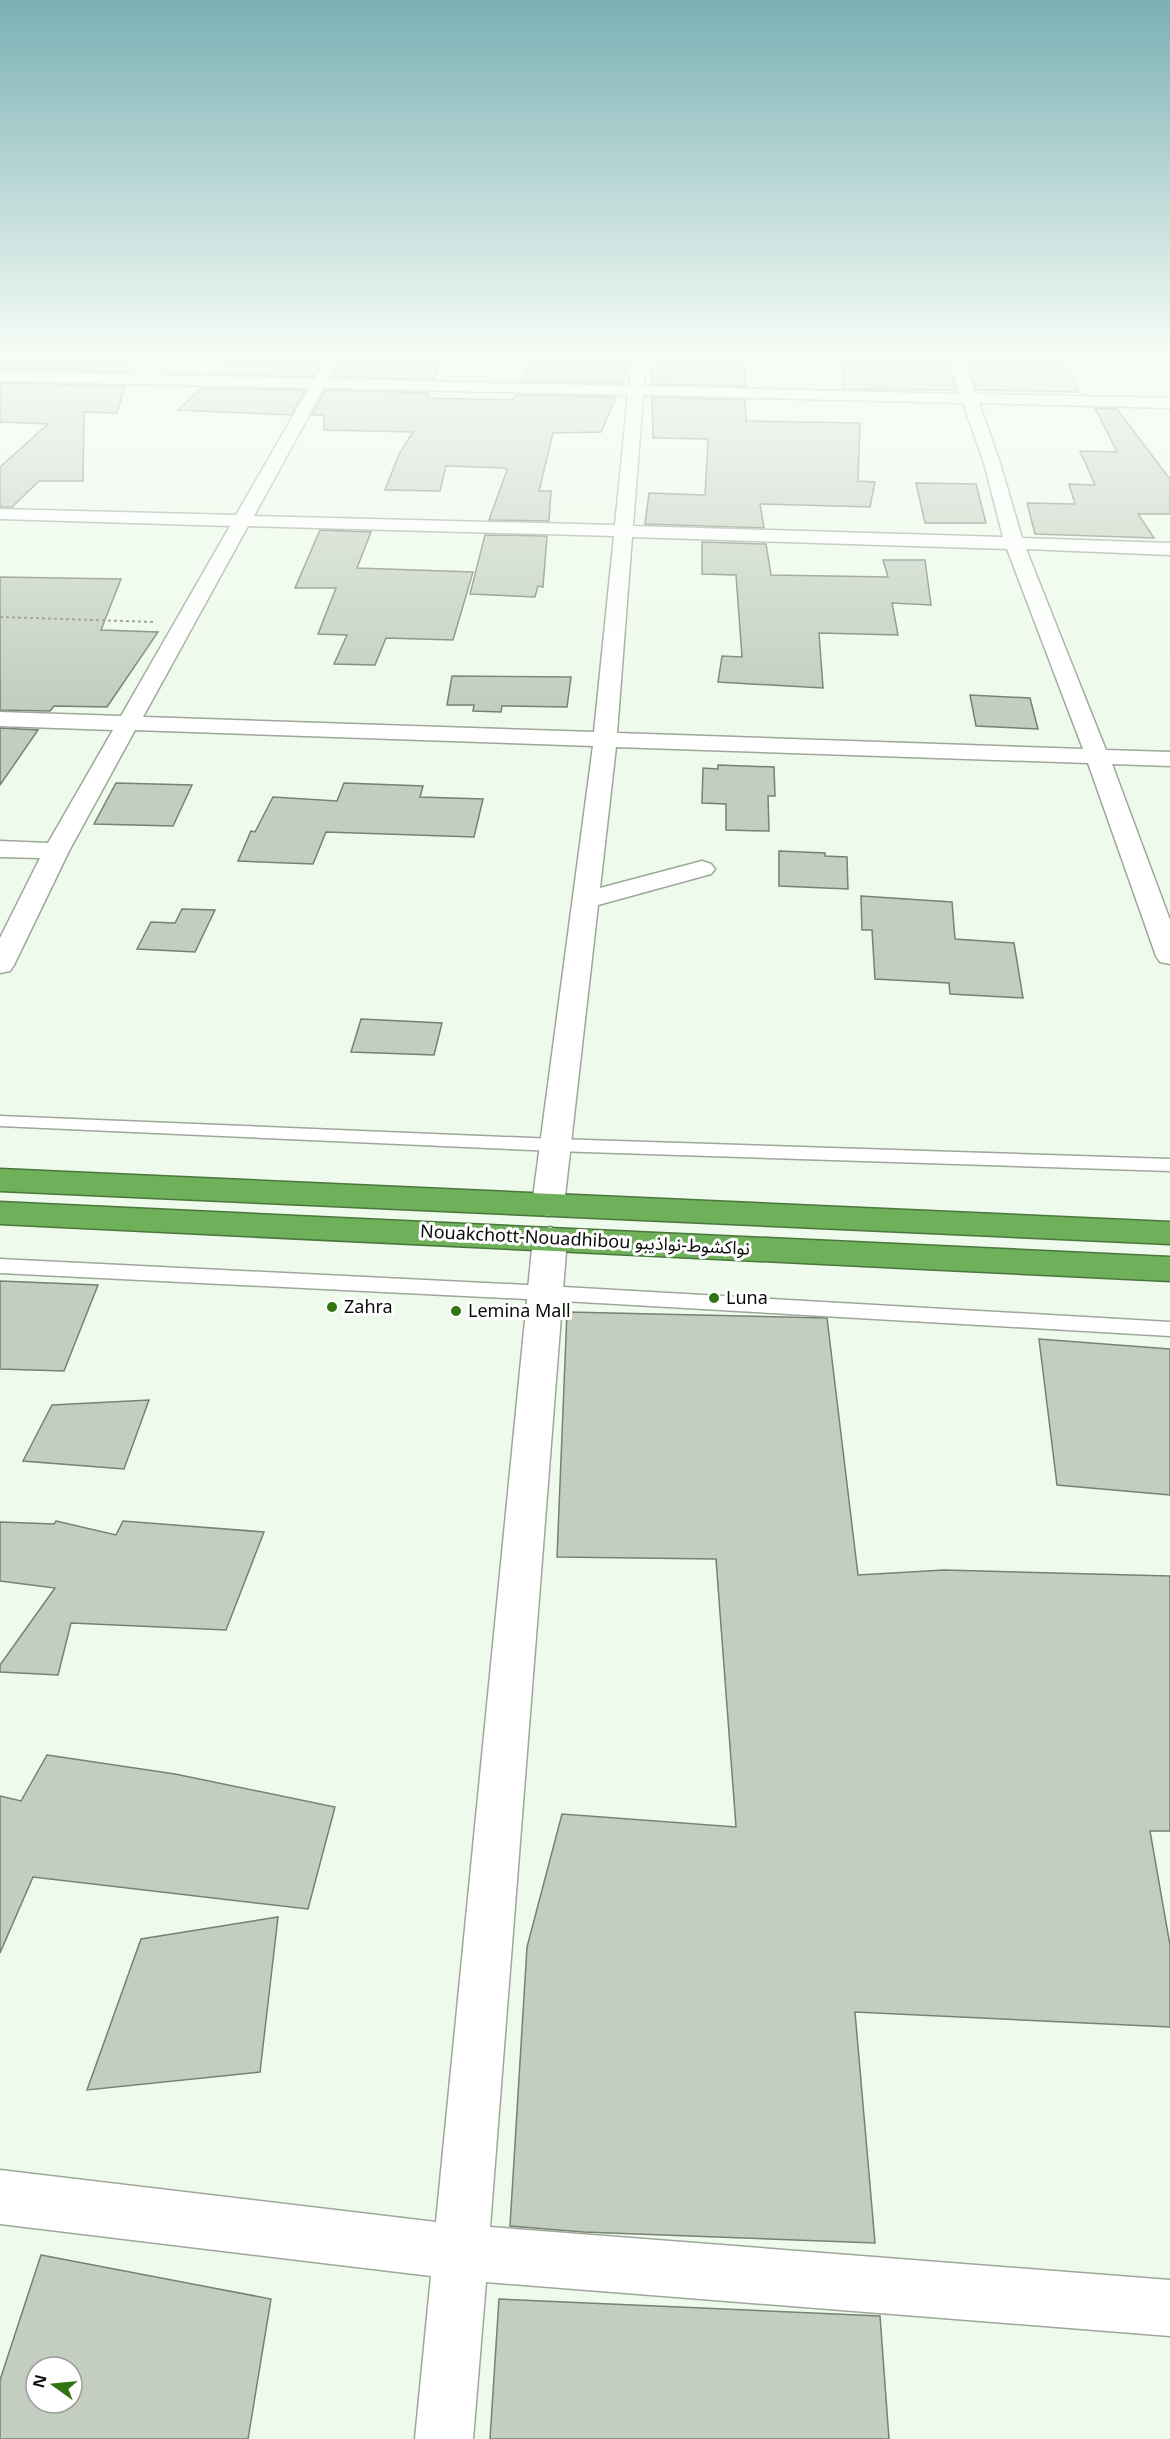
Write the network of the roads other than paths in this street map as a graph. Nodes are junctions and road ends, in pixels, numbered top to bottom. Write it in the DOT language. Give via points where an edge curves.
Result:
graph roads {
  1 [pos="269,473"];
  2 [pos="629,473"];
  3 [pos="995,473"];
  4 [pos="0,514"];
  5 [pos="242,521"];
  6 [pos="624,531"];
  7 [pos="1014,542"];
  8 [pos="1170,549"];
  9 [pos="0,719"];
  10 [pos="127,724"];
  11 [pos="605,739"];
  12 [pos="1097,756"];
  13 [pos="1170,759"];
  14 [pos="0,849"];
  15 [pos="56,851"];
  16 [pos="702,869"];
  17 [pos="585,900"];
  18 [pos="1170,956"];
  19 [pos="0,965"];
  20 [pos="0,1121"];
  21 [pos="555,1144"];
  22 [pos="1170,1165"];
  23 [pos="0,1180"];
  24 [pos="0,1213"];
  25 [pos="549,1222"];
  26 [pos="1170,1233"];
  27 [pos="0,1266"];
  28 [pos="1170,1269"];
  29 [pos="546,1293"];
  30 [pos="1170,1329"];
  31 [pos="0,2197"];
  32 [pos="460,2252"];
  33 [pos="1170,2308"];
  34 [pos="444,2439"];
  1 -- 5 [label="street"];
  2 -- 6 [label="street"];
  3 -- 7 [label="street"];
  4 -- 5 [label="street"];
  5 -- 6 [label="street"];
  5 -- 10 [label="street"];
  6 -- 7 [label="street"];
  6 -- 11 [label="street"];
  7 -- 8 [label="street"];
  7 -- 12 [label="street" via="1049,641"];
  9 -- 10 [label="street"];
  10 -- 11 [label="street"];
  10 -- 15 [label="street"];
  11 -- 12 [label="street"];
  11 -- 17 [label="street"];
  12 -- 13 [label="street"];
  12 -- 18 [label="street"];
  14 -- 15 [label="street"];
  15 -- 19 [label="street"];
  16 -- 17 [label="street"];
  17 -- 21 [label="street"];
  20 -- 21 [label="lane"];
  21 -- 22 [label="lane"];
  21 -- 25 [label="street"];
  23 -- 25 [label="highway, Nouakchott-Nouadhibou نواكشوط-نواذيبو"];
  24 -- 25 [label="highway, Nouakchott-Nouadhibou نواكشوط-نواذيبو"];
  25 -- 26 [label="highway, Nouakchott-Nouadhibou نواكشوط-نواذيبو"];
  25 -- 28 [label="highway, Nouakchott-Nouadhibou نواكشوط-نواذيبو"];
  25 -- 29 [label="street"];
  27 -- 29 [label="lane"];
  29 -- 30 [label="lane"];
  29 -- 32 [label="street"];
  31 -- 32 [label="street"];
  32 -- 33 [label="street"];
  32 -- 34 [label="street"];
}
